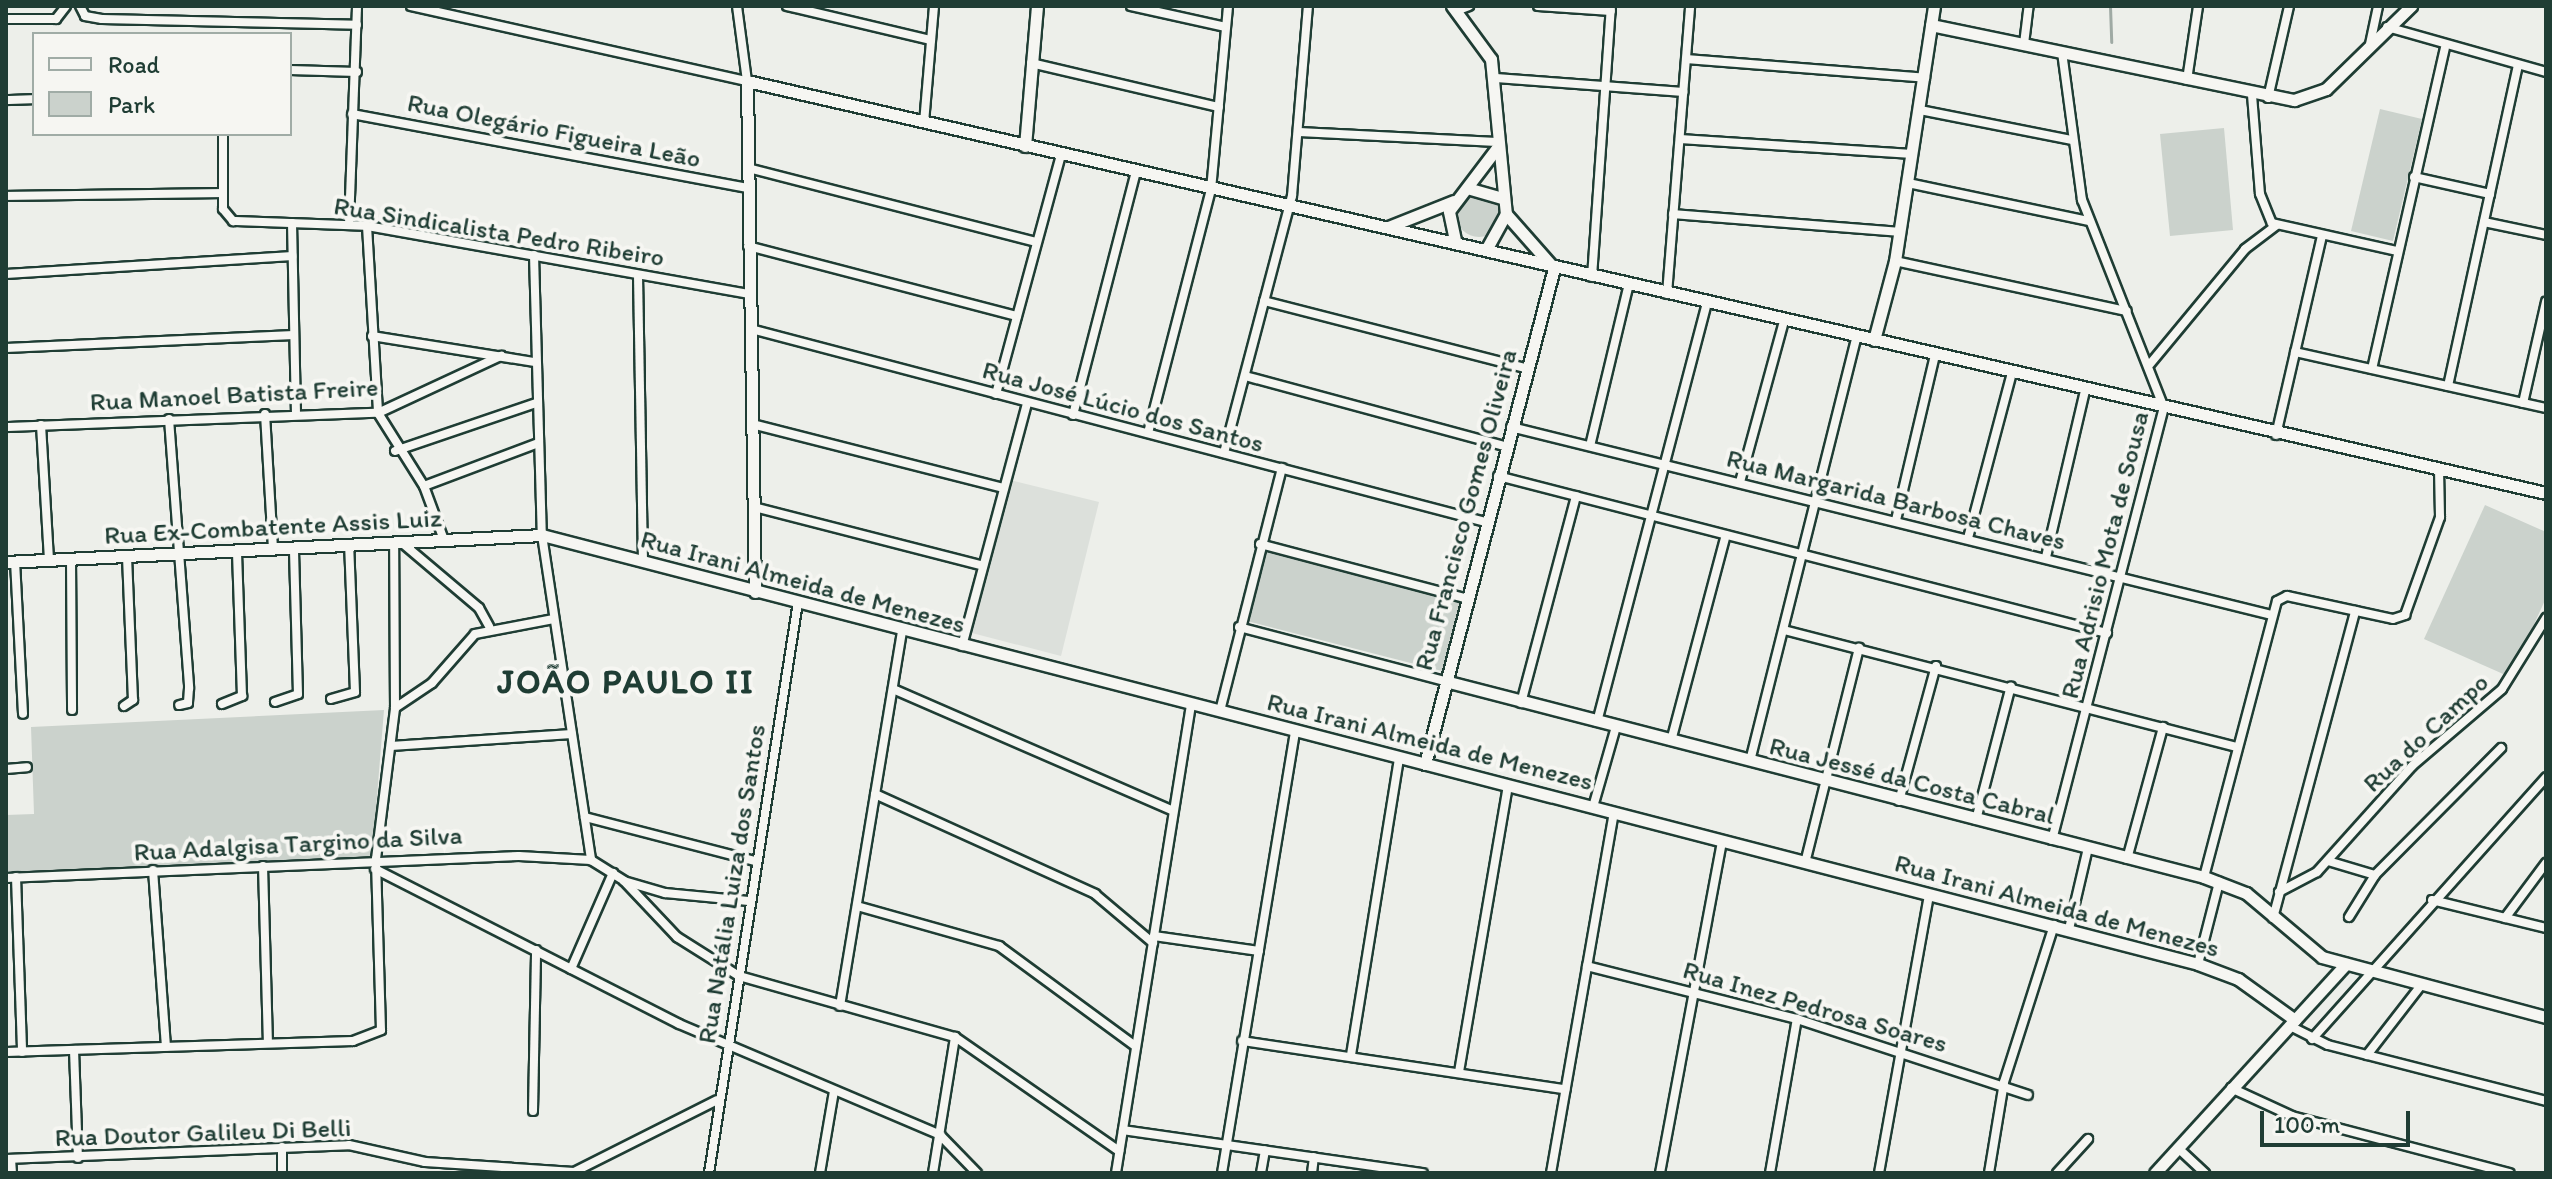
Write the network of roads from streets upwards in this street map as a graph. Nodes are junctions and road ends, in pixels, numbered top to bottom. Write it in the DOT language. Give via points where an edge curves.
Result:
graph roads {
  1 [pos="66,6"];
  2 [pos="80,6"];
  3 [pos="357,6"];
  4 [pos="411,6"];
  5 [pos="737,6"];
  6 [pos="787,6"];
  7 [pos="934,6"];
  8 [pos="1037,6"];
  9 [pos="1131,6"];
  10 [pos="1228,6"];
  11 [pos="1308,6"];
  12 [pos="1469,6"];
  13 [pos="1538,6"];
  14 [pos="1690,6"];
  15 [pos="1934,6"];
  16 [pos="2029,6"];
  17 [pos="2198,6"];
  18 [pos="2289,6"];
  19 [pos="2378,6"];
  20 [pos="2411,6"];
  21 [pos="1454,8"];
  22 [pos="1611,8"];
  23 [pos="6,19"];
  24 [pos="357,25"];
  25 [pos="1931,25"];
  26 [pos="1226,27"];
  27 [pos="2386,27"];
  28 [pos="931,40"];
  29 [pos="2024,44"];
  30 [pos="2370,46"];
  31 [pos="2445,48"];
  32 [pos="2062,53"];
  33 [pos="1686,59"];
  34 [pos="1031,63"];
  35 [pos="2518,65"];
  36 [pos="292,70"];
  37 [pos="357,72"];
  38 [pos="2546,72"];
  39 [pos="1496,78"];
  40 [pos="1925,78"];
  41 [pos="747,81"];
  42 [pos="2187,82"];
  43 [pos="1605,87"];
  44 [pos="1683,92"];
  45 [pos="2252,95"];
  46 [pos="2268,98"];
  47 [pos="32,99"];
  48 [pos="6,100"];
  49 [pos="1219,107"];
  50 [pos="1920,110"];
  51 [pos="352,114"];
  52 [pos="924,123"];
  53 [pos="1299,132"];
  54 [pos="223,136"];
  55 [pos="1680,139"];
  56 [pos="2071,140"];
  57 [pos="1025,146"];
  58 [pos="1496,146"];
  59 [pos="1913,154"];
  60 [pos="1061,155"];
  61 [pos="748,168"];
  62 [pos="1136,172"];
  63 [pos="2414,177"];
  64 [pos="1908,183"];
  65 [pos="749,188"];
  66 [pos="1467,188"];
  67 [pos="1211,190"];
  68 [pos="221,193"];
  69 [pos="2490,194"];
  70 [pos="6,196"];
  71 [pos="1501,198"];
  72 [pos="1454,201"];
  73 [pos="1287,208"];
  74 [pos="1506,214"];
  75 [pos="1673,214"];
  76 [pos="2088,221"];
  77 [pos="2484,222"];
  78 [pos="292,223"];
  79 [pos="349,225"];
  80 [pos="2277,225"];
  81 [pos="367,226"];
  82 [pos="1383,228"];
  83 [pos="1900,232"];
  84 [pos="2322,235"];
  85 [pos="2546,235"];
  86 [pos="1455,240"];
  87 [pos="1037,242"];
  88 [pos="748,246"];
  89 [pos="1487,248"];
  90 [pos="2397,251"];
  91 [pos="534,255"];
  92 [pos="292,256"];
  93 [pos="1895,261"];
  94 [pos="1554,268"];
  95 [pos="6,274"];
  96 [pos="638,275"];
  97 [pos="1592,277"];
  98 [pos="1629,284"];
  99 [pos="750,294"];
  100 [pos="1667,294"];
  101 [pos="1264,301"];
  102 [pos="2546,302"];
  103 [pos="1707,303"];
  104 [pos="2127,311"];
  105 [pos="1017,316"];
  106 [pos="1784,321"];
  107 [pos="751,329"];
  108 [pos="294,335"];
  109 [pos="372,336"];
  110 [pos="1857,336"];
  111 [pos="1874,340"];
  112 [pos="6,348"];
  113 [pos="2295,352"];
  114 [pos="1935,355"];
  115 [pos="501,356"];
  116 [pos="535,362"];
  117 [pos="2150,364"];
  118 [pos="1525,368"];
  119 [pos="2372,369"];
  120 [pos="2012,373"];
  121 [pos="1245,376"];
  122 [pos="2448,386"];
  123 [pos="2085,391"];
  124 [pos="996,394"];
  125 [pos="536,403"];
  126 [pos="2523,403"];
  127 [pos="1027,404"];
  128 [pos="2164,408"];
  129 [pos="2546,408"];
  130 [pos="296,413"];
  131 [pos="378,413"];
  132 [pos="265,414"];
  133 [pos="1073,415"];
  134 [pos="169,419"];
  135 [pos="752,424"];
  136 [pos="41,425"];
  137 [pos="6,427"];
  138 [pos="1511,427"];
  139 [pos="1148,433"];
  140 [pos="2276,435"];
  141 [pos="536,444"];
  142 [pos="1505,446"];
  143 [pos="1590,446"];
  144 [pos="395,451"];
  145 [pos="1224,453"];
  146 [pos="1666,464"];
  147 [pos="1282,468"];
  148 [pos="2439,470"];
  149 [pos="1498,476"];
  150 [pos="1740,482"];
  151 [pos="424,486"];
  152 [pos="1004,488"];
  153 [pos="2546,493"];
  154 [pos="1576,496"];
  155 [pos="1816,501"];
  156 [pos="754,507"];
  157 [pos="1653,516"];
  158 [pos="1896,520"];
  159 [pos="1485,522"];
  160 [pos="542,535"];
  161 [pos="1726,535"];
  162 [pos="1968,538"];
  163 [pos="444,540"];
  164 [pos="397,542"];
  165 [pos="349,544"];
  166 [pos="1260,544"];
  167 [pos="294,547"];
  168 [pos="273,549"];
  169 [pos="237,551"];
  170 [pos="179,554"];
  171 [pos="1801,555"];
  172 [pos="127,556"];
  173 [pos="2046,557"];
  174 [pos="71,559"];
  175 [pos="49,560"];
  176 [pos="10,562"];
  177 [pos="643,562"];
  178 [pos="983,566"];
  179 [pos="2122,575"];
  180 [pos="755,592"];
  181 [pos="1465,598"];
  182 [pos="798,602"];
  183 [pos="2355,611"];
  184 [pos="2272,615"];
  185 [pos="2546,618"];
  186 [pos="554,619"];
  187 [pos="489,626"];
  188 [pos="1239,627"];
  189 [pos="1784,630"];
  190 [pos="902,631"];
  191 [pos="2107,633"];
  192 [pos="962,647"];
  193 [pos="1859,648"];
  194 [pos="1936,666"];
  195 [pos="1445,681"];
  196 [pos="2011,686"];
  197 [pos="893,689"];
  198 [pos="331,699"];
  199 [pos="275,702"];
  200 [pos="1521,703"];
  201 [pos="222,704"];
  202 [pos="1191,704"];
  203 [pos="179,705"];
  204 [pos="124,706"];
  205 [pos="395,708"];
  206 [pos="2087,709"];
  207 [pos="72,710"];
  208 [pos="1220,711"];
  209 [pos="23,714"];
  210 [pos="1597,722"];
  211 [pos="1616,727"];
  212 [pos="2163,727"];
  213 [pos="1295,731"];
  214 [pos="572,734"];
  215 [pos="1671,741"];
  216 [pos="391,746"];
  217 [pos="2237,747"];
  218 [pos="2501,748"];
  219 [pos="1399,758"];
  220 [pos="1749,762"];
  221 [pos="1425,764"];
  222 [pos="27,767"];
  223 [pos="6,769"];
  224 [pos="2546,777"];
  225 [pos="1827,782"];
  226 [pos="1508,786"];
  227 [pos="875,794"];
  228 [pos="1899,801"];
  229 [pos="1593,807"];
  230 [pos="1173,811"];
  231 [pos="1614,812"];
  232 [pos="585,817"];
  233 [pos="1976,820"];
  234 [pos="1722,841"];
  235 [pos="2052,841"];
  236 [pos="2088,848"];
  237 [pos="376,859"];
  238 [pos="2127,859"];
  239 [pos="591,860"];
  240 [pos="755,861"];
  241 [pos="2328,861"];
  242 [pos="1805,863"];
  243 [pos="2546,863"];
  244 [pos="263,866"];
  245 [pos="375,869"];
  246 [pos="153,870"];
  247 [pos="613,873"];
  248 [pos="2375,875"];
  249 [pos="2204,877"];
  250 [pos="11,878"];
  251 [pos="624,881"];
  252 [pos="2219,882"];
  253 [pos="2279,892"];
  254 [pos="1929,895"];
  255 [pos="2432,900"];
  256 [pos="749,901"];
  257 [pos="857,906"];
  258 [pos="2349,917"];
  259 [pos="2273,918"];
  260 [pos="2505,918"];
  261 [pos="2054,925"];
  262 [pos="2546,928"];
  263 [pos="2069,929"];
  264 [pos="1153,940"];
  265 [pos="536,950"];
  266 [pos="1259,951"];
  267 [pos="2198,964"];
  268 [pos="2346,964"];
  269 [pos="1587,966"];
  270 [pos="571,969"];
  271 [pos="2372,972"];
  272 [pos="739,976"];
  273 [pos="2422,984"];
  274 [pos="1691,992"];
  275 [pos="840,1006"];
  276 [pos="2546,1017"];
  277 [pos="1797,1019"];
  278 [pos="2292,1023"];
  279 [pos="955,1037"];
  280 [pos="2312,1039"];
  281 [pos="1242,1041"];
  282 [pos="268,1043"];
  283 [pos="726,1045"];
  284 [pos="1135,1046"];
  285 [pos="166,1047"];
  286 [pos="74,1050"];
  287 [pos="1898,1051"];
  288 [pos="6,1052"];
  289 [pos="22,1052"];
  290 [pos="1351,1055"];
  291 [pos="2367,1055"];
  292 [pos="1459,1072"];
  293 [pos="2004,1082"];
  294 [pos="2231,1088"];
  295 [pos="1565,1089"];
  296 [pos="834,1091"];
  297 [pos="2028,1095"];
  298 [pos="717,1100"];
  299 [pos="2546,1101"];
  300 [pos="533,1111"];
  301 [pos="1123,1130"];
  302 [pos="940,1135"];
  303 [pos="2088,1139"];
  304 [pos="1226,1145"];
  305 [pos="282,1147"];
  306 [pos="2178,1148"];
  307 [pos="1265,1150"];
  308 [pos="1119,1151"];
  309 [pos="1314,1157"];
  310 [pos="78,1158"];
  311 [pos="8,1159"];
  312 [pos="1368,1169"];
  313 [pos="12,1173"];
  314 [pos="282,1173"];
  315 [pos="709,1173"];
  316 [pos="820,1173"];
  317 [pos="933,1173"];
  318 [pos="977,1173"];
  319 [pos="1116,1173"];
  320 [pos="1222,1173"];
  321 [pos="1261,1173"];
  322 [pos="1312,1173"];
  323 [pos="1423,1173"];
  324 [pos="1551,1173"];
  325 [pos="1660,1173"];
  326 [pos="1770,1173"];
  327 [pos="1879,1173"];
  328 [pos="1989,1173"];
  329 [pos="2057,1173"];
  330 [pos="2155,1173"];
  331 [pos="2205,1173"];
  332 [pos="2510,1173"];
  1 -- 23 [label="street" via="56,19"];
  2 -- 24 [label="street" via="85,16 102,19"];
  3 -- 24 [label="street"];
  4 -- 41 [label="street"];
  5 -- 41 [label="street"];
  6 -- 28 [label="street"];
  7 -- 28 [label="street"];
  8 -- 34 [label="street"];
  9 -- 26 [label="street"];
  10 -- 26 [label="street"];
  11 -- 53 [label="street"];
  12 -- 21 [label="street"];
  13 -- 22 [label="street"];
  14 -- 33 [label="street"];
  15 -- 25 [label="street"];
  16 -- 29 [label="street"];
  17 -- 42 [label="street"];
  18 -- 46 [label="street"];
  19 -- 30 [label="street"];
  20 -- 27 [label="street"];
  21 -- 39 [label="street" via="1483,45"];
  22 -- 43 [label="street"];
  24 -- 37 [label="street"];
  25 -- 29 [label="street"];
  25 -- 40 [label="street"];
  26 -- 49 [label="street"];
  27 -- 30 [label="street"];
  27 -- 31 [label="street"];
  28 -- 52 [label="street"];
  29 -- 32 [label="street"];
  30 -- 46 [label="street" via="2313,96"];
  31 -- 35 [label="street"];
  31 -- 63 [label="street"];
  32 -- 42 [label="street"];
  32 -- 56 [label="street, Rua Adrisio Mota de Sousa"];
  33 -- 40 [label="street"];
  33 -- 44 [label="street"];
  34 -- 49 [label="street"];
  34 -- 57 [label="street"];
  35 -- 38 [label="street"];
  35 -- 69 [label="street"];
  36 -- 37 [label="street"];
  37 -- 51 [label="street"];
  39 -- 43 [label="street"];
  39 -- 58 [label="street"];
  40 -- 50 [label="street"];
  41 -- 52 [label="street"];
  41 -- 61 [label="street"];
  42 -- 45 [label="street"];
  43 -- 44 [label="street"];
  43 -- 97 [label="street"];
  44 -- 55 [label="street"];
  45 -- 46 [label="street"];
  45 -- 80 [label="street" via="2260,194"];
  47 -- 48 [label="street"];
  49 -- 67 [label="street"];
  50 -- 56 [label="street"];
  50 -- 59 [label="street"];
  51 -- 65 [label="street, Rua Olegário Figueira Leão"];
  51 -- 79 [label="street"];
  52 -- 57 [label="street"];
  53 -- 58 [label="street"];
  53 -- 73 [label="street"];
  54 -- 68 [label="street"];
  55 -- 59 [label="street"];
  55 -- 75 [label="street"];
  56 -- 76 [label="street, Rua Adrisio Mota de Sousa"];
  57 -- 60 [label="street"];
  58 -- 66 [label="street"];
  58 -- 71 [label="street"];
  59 -- 64 [label="street"];
  60 -- 62 [label="street"];
  60 -- 87 [label="street"];
  61 -- 65 [label="street"];
  61 -- 87 [label="street"];
  62 -- 67 [label="street"];
  62 -- 133 [label="street"];
  63 -- 69 [label="street"];
  63 -- 90 [label="street"];
  64 -- 76 [label="street"];
  64 -- 83 [label="street"];
  65 -- 88 [label="street"];
  66 -- 71 [label="street"];
  66 -- 72 [label="street"];
  67 -- 73 [label="street"];
  67 -- 139 [label="street"];
  68 -- 70 [label="street"];
  68 -- 78 [label="street, Rua Sindicalista Pedro Ribeiro" via="226,215 241,222"];
  69 -- 77 [label="street"];
  71 -- 74 [label="street"];
  72 -- 82 [label="street"];
  72 -- 86 [label="street" via="1449,222"];
  73 -- 82 [label="street"];
  73 -- 101 [label="street"];
  74 -- 89 [label="street"];
  74 -- 94 [label="street"];
  75 -- 83 [label="street"];
  75 -- 100 [label="street"];
  76 -- 104 [label="street, Rua Adrisio Mota de Sousa"];
  77 -- 85 [label="street"];
  77 -- 122 [label="street"];
  78 -- 79 [label="street, Rua Sindicalista Pedro Ribeiro"];
  78 -- 92 [label="street"];
  79 -- 81 [label="street, Rua Sindicalista Pedro Ribeiro"];
  80 -- 84 [label="street"];
  80 -- 117 [label="street" via="2245,249"];
  81 -- 91 [label="street, Rua Sindicalista Pedro Ribeiro"];
  81 -- 109 [label="street"];
  82 -- 86 [label="street"];
  83 -- 93 [label="street"];
  84 -- 90 [label="street"];
  84 -- 113 [label="street"];
  86 -- 89 [label="street"];
  87 -- 105 [label="street"];
  88 -- 99 [label="street"];
  88 -- 105 [label="street"];
  89 -- 94 [label="street"];
  90 -- 119 [label="street"];
  91 -- 96 [label="street, Rua Sindicalista Pedro Ribeiro"];
  91 -- 116 [label="street"];
  92 -- 95 [label="street"];
  92 -- 108 [label="street"];
  93 -- 104 [label="street"];
  93 -- 111 [label="street"];
  94 -- 97 [label="street"];
  94 -- 118 [label="street, Rua Francisco Gomes Oliveira"];
  96 -- 99 [label="street, Rua Sindicalista Pedro Ribeiro"];
  96 -- 177 [label="street"];
  97 -- 98 [label="street"];
  98 -- 100 [label="street"];
  98 -- 143 [label="street"];
  99 -- 107 [label="street"];
  100 -- 103 [label="street"];
  101 -- 118 [label="street"];
  101 -- 121 [label="street"];
  102 -- 126 [label="street"];
  103 -- 106 [label="street"];
  103 -- 146 [label="street"];
  104 -- 117 [label="street, Rua Adrisio Mota de Sousa"];
  105 -- 124 [label="street"];
  106 -- 110 [label="street"];
  106 -- 150 [label="street"];
  107 -- 124 [label="street, Rua José Lúcio dos Santos"];
  107 -- 135 [label="street"];
  108 -- 112 [label="street"];
  108 -- 130 [label="street"];
  109 -- 115 [label="street"];
  109 -- 131 [label="street"];
  110 -- 111 [label="street"];
  110 -- 155 [label="street"];
  111 -- 114 [label="street"];
  113 -- 119 [label="street"];
  113 -- 140 [label="street"];
  114 -- 120 [label="street"];
  114 -- 158 [label="street"];
  115 -- 116 [label="street"];
  115 -- 131 [label="street, Rua Manoel Batista Freire"];
  116 -- 125 [label="street"];
  117 -- 128 [label="street, Rua Adrisio Mota de Sousa"];
  118 -- 138 [label="street, Rua Francisco Gomes Oliveira"];
  119 -- 122 [label="street"];
  120 -- 123 [label="street"];
  120 -- 162 [label="street"];
  121 -- 142 [label="street"];
  121 -- 145 [label="street"];
  122 -- 126 [label="street"];
  123 -- 128 [label="street"];
  123 -- 173 [label="street"];
  124 -- 127 [label="street, Rua José Lúcio dos Santos"];
  125 -- 141 [label="street"];
  125 -- 144 [label="street"];
  126 -- 129 [label="street"];
  127 -- 133 [label="street, Rua José Lúcio dos Santos"];
  127 -- 152 [label="street"];
  128 -- 140 [label="street"];
  128 -- 179 [label="street, Rua Adrisio Mota de Sousa"];
  130 -- 131 [label="street, Rua Manoel Batista Freire"];
  130 -- 132 [label="street, Rua Manoel Batista Freire"];
  131 -- 144 [label="street"];
  132 -- 134 [label="street, Rua Manoel Batista Freire"];
  132 -- 168 [label="street"];
  133 -- 139 [label="street, Rua José Lúcio dos Santos"];
  134 -- 136 [label="street, Rua Manoel Batista Freire"];
  134 -- 170 [label="street"];
  135 -- 152 [label="street"];
  135 -- 156 [label="street"];
  136 -- 137 [label="street, Rua Manoel Batista Freire"];
  136 -- 175 [label="street"];
  138 -- 142 [label="street, Rua Francisco Gomes Oliveira"];
  138 -- 143 [label="street, Rua Margarida Barbosa Chaves"];
  139 -- 145 [label="street, Rua José Lúcio dos Santos"];
  140 -- 148 [label="street"];
  141 -- 151 [label="street"];
  141 -- 160 [label="street"];
  142 -- 149 [label="street, Rua Francisco Gomes Oliveira"];
  143 -- 146 [label="street, Rua Margarida Barbosa Chaves"];
  144 -- 151 [label="street"];
  145 -- 147 [label="street, Rua José Lúcio dos Santos"];
  146 -- 150 [label="street, Rua Margarida Barbosa Chaves"];
  146 -- 157 [label="street"];
  147 -- 159 [label="street, Rua José Lúcio dos Santos"];
  147 -- 166 [label="street"];
  148 -- 153 [label="street"];
  148 -- 183 [label="street" via="2440,517 2410,609 2393,619"];
  149 -- 154 [label="street"];
  149 -- 159 [label="street, Rua Francisco Gomes Oliveira"];
  150 -- 155 [label="street, Rua Margarida Barbosa Chaves"];
  151 -- 163 [label="street"];
  152 -- 178 [label="street"];
  154 -- 157 [label="street"];
  154 -- 200 [label="street"];
  155 -- 158 [label="street, Rua Margarida Barbosa Chaves"];
  155 -- 171 [label="street"];
  156 -- 178 [label="street"];
  156 -- 180 [label="street"];
  157 -- 161 [label="street"];
  157 -- 210 [label="street"];
  158 -- 162 [label="street, Rua Margarida Barbosa Chaves"];
  159 -- 181 [label="street, Rua Francisco Gomes Oliveira"];
  160 -- 163 [label="street, Rua Ex-Combatente Assis Luiz"];
  160 -- 177 [label="street, Rua Irani Almeida de Menezes"];
  160 -- 186 [label="street"];
  161 -- 171 [label="street"];
  161 -- 215 [label="street"];
  162 -- 173 [label="street, Rua Margarida Barbosa Chaves"];
  163 -- 164 [label="street, Rua Ex-Combatente Assis Luiz"];
  164 -- 165 [label="street, Rua Ex-Combatente Assis Luiz"];
  164 -- 187 [label="street" via="479,608"];
  164 -- 205 [label="street"];
  165 -- 167 [label="street, Rua Ex-Combatente Assis Luiz"];
  165 -- 198 [label="street" via="355,692"];
  166 -- 181 [label="street"];
  166 -- 188 [label="street"];
  167 -- 168 [label="street, Rua Ex-Combatente Assis Luiz"];
  167 -- 199 [label="street" via="298,694"];
  168 -- 169 [label="street, Rua Ex-Combatente Assis Luiz"];
  169 -- 170 [label="street, Rua Ex-Combatente Assis Luiz"];
  169 -- 201 [label="street" via="242,696"];
  170 -- 172 [label="street, Rua Ex-Combatente Assis Luiz"];
  170 -- 203 [label="street" via="189,699"];
  171 -- 189 [label="street"];
  171 -- 191 [label="street"];
  172 -- 174 [label="street, Rua Ex-Combatente Assis Luiz"];
  172 -- 204 [label="street" via="133,700"];
  173 -- 179 [label="street, Rua Margarida Barbosa Chaves"];
  174 -- 175 [label="street, Rua Ex-Combatente Assis Luiz"];
  174 -- 207 [label="street"];
  175 -- 176 [label="street, Rua Ex-Combatente Assis Luiz"];
  176 -- 209 [label="street"];
  177 -- 180 [label="street, Rua Irani Almeida de Menezes"];
  178 -- 192 [label="street"];
  179 -- 184 [label="street, Rua Margarida Barbosa Chaves"];
  179 -- 191 [label="street, Rua Adrisio Mota de Sousa"];
  180 -- 182 [label="street, Rua Irani Almeida de Menezes"];
  181 -- 195 [label="street, Rua Francisco Gomes Oliveira"];
  182 -- 190 [label="street, Rua Irani Almeida de Menezes"];
  182 -- 240 [label="street, Rua Natália Luiza dos Santos"];
  183 -- 184 [label="street" via="2297,597 2281,598"];
  183 -- 253 [label="street"];
  184 -- 217 [label="street"];
  185 -- 241 [label="street, Rua do Campo" via="2502,689 2412,766"];
  186 -- 187 [label="street"];
  186 -- 214 [label="street"];
  187 -- 205 [label="street" via="462,644 432,683"];
  188 -- 195 [label="street"];
  188 -- 208 [label="street"];
  189 -- 193 [label="street"];
  189 -- 220 [label="street"];
  190 -- 192 [label="street, Rua Irani Almeida de Menezes"];
  190 -- 197 [label="street"];
  191 -- 206 [label="street, Rua Adrisio Mota de Sousa"];
  192 -- 202 [label="street, Rua Irani Almeida de Menezes"];
  193 -- 194 [label="street"];
  193 -- 225 [label="street"];
  194 -- 196 [label="street"];
  194 -- 228 [label="street"];
  195 -- 200 [label="street, Rua Jessé da Costa Cabral"];
  195 -- 221 [label="street, Rua Francisco Gomes Oliveira"];
  196 -- 206 [label="street"];
  196 -- 233 [label="street"];
  197 -- 227 [label="street"];
  197 -- 230 [label="street"];
  200 -- 210 [label="street, Rua Jessé da Costa Cabral"];
  202 -- 208 [label="street, Rua Irani Almeida de Menezes"];
  202 -- 230 [label="street"];
  205 -- 216 [label="street"];
  206 -- 212 [label="street"];
  206 -- 235 [label="street, Rua Adrisio Mota de Sousa"];
  208 -- 213 [label="street, Rua Irani Almeida de Menezes"];
  210 -- 211 [label="street, Rua Jessé da Costa Cabral"];
  211 -- 215 [label="street, Rua Jessé da Costa Cabral"];
  211 -- 229 [label="street"];
  212 -- 217 [label="street"];
  212 -- 238 [label="street"];
  213 -- 219 [label="street, Rua Irani Almeida de Menezes"];
  213 -- 266 [label="street"];
  214 -- 216 [label="street"];
  214 -- 232 [label="street"];
  215 -- 220 [label="street, Rua Jessé da Costa Cabral"];
  216 -- 237 [label="street"];
  217 -- 249 [label="street"];
  218 -- 248 [label="street"];
  219 -- 221 [label="street, Rua Irani Almeida de Menezes"];
  219 -- 290 [label="street"];
  220 -- 225 [label="street, Rua Jessé da Costa Cabral"];
  221 -- 226 [label="street, Rua Irani Almeida de Menezes"];
  222 -- 223 [label="street"];
  224 -- 255 [label="street"];
  225 -- 228 [label="street, Rua Jessé da Costa Cabral"];
  225 -- 242 [label="street"];
  226 -- 229 [label="street, Rua Irani Almeida de Menezes"];
  226 -- 292 [label="street"];
  227 -- 257 [label="street"];
  227 -- 264 [label="street" via="1095,894"];
  228 -- 233 [label="street, Rua Jessé da Costa Cabral"];
  229 -- 231 [label="street, Rua Irani Almeida de Menezes"];
  230 -- 264 [label="street"];
  231 -- 234 [label="street, Rua Irani Almeida de Menezes"];
  231 -- 269 [label="street"];
  232 -- 239 [label="street"];
  232 -- 240 [label="street"];
  233 -- 235 [label="street, Rua Jessé da Costa Cabral"];
  234 -- 242 [label="street, Rua Irani Almeida de Menezes"];
  234 -- 274 [label="street"];
  235 -- 236 [label="street, Rua Jessé da Costa Cabral"];
  236 -- 238 [label="street, Rua Jessé da Costa Cabral"];
  236 -- 263 [label="street"];
  237 -- 239 [label="street, Rua Adalgisa Targino da Silva"];
  237 -- 244 [label="street, Rua Adalgisa Targino da Silva"];
  237 -- 245 [label="street"];
  238 -- 249 [label="street, Rua Jessé da Costa Cabral"];
  239 -- 247 [label="street"];
  240 -- 256 [label="street, Rua Natália Luiza dos Santos"];
  241 -- 248 [label="street"];
  241 -- 253 [label="street, Rua do Campo"];
  242 -- 254 [label="street, Rua Irani Almeida de Menezes"];
  243 -- 260 [label="street"];
  244 -- 246 [label="street, Rua Adalgisa Targino da Silva"];
  244 -- 282 [label="street"];
  245 -- 265 [label="street"];
  245 -- 282 [label="street" via="381,1030 353,1041"];
  246 -- 250 [label="street, Rua Adalgisa Targino da Silva"];
  246 -- 285 [label="street"];
  247 -- 251 [label="street"];
  247 -- 270 [label="street"];
  248 -- 258 [label="street"];
  249 -- 252 [label="street, Rua Jessé da Costa Cabral"];
  250 -- 289 [label="street"];
  251 -- 256 [label="street"];
  251 -- 272 [label="street" via="677,937"];
  252 -- 259 [label="street, Rua Jessé da Costa Cabral" via="2246,893"];
  252 -- 267 [label="street"];
  253 -- 259 [label="street"];
  254 -- 261 [label="street, Rua Irani Almeida de Menezes"];
  254 -- 287 [label="street"];
  255 -- 260 [label="street"];
  255 -- 271 [label="street"];
  256 -- 272 [label="street, Rua Natália Luiza dos Santos"];
  257 -- 275 [label="street"];
  257 -- 284 [label="street" via="999,946"];
  259 -- 268 [label="street, Rua Jessé da Costa Cabral" via="2307,949"];
  260 -- 262 [label="street"];
  261 -- 263 [label="street, Rua Irani Almeida de Menezes"];
  261 -- 293 [label="street"];
  263 -- 267 [label="street, Rua Irani Almeida de Menezes"];
  264 -- 266 [label="street"];
  264 -- 284 [label="street"];
  265 -- 270 [label="street"];
  265 -- 300 [label="street"];
  266 -- 281 [label="street"];
  267 -- 278 [label="street, Rua Irani Almeida de Menezes" via="2238,979"];
  268 -- 271 [label="street, Rua Jessé da Costa Cabral"];
  268 -- 278 [label="street"];
  269 -- 274 [label="street, Rua Inez Pedrosa Soares"];
  269 -- 295 [label="street"];
  270 -- 283 [label="street"];
  271 -- 273 [label="street, Rua Jessé da Costa Cabral"];
  271 -- 280 [label="street"];
  272 -- 275 [label="street"];
  272 -- 283 [label="street, Rua Natália Luiza dos Santos"];
  273 -- 276 [label="street, Rua Jessé da Costa Cabral"];
  273 -- 291 [label="street"];
  274 -- 277 [label="street, Rua Inez Pedrosa Soares"];
  274 -- 325 [label="street"];
  275 -- 279 [label="street"];
  277 -- 287 [label="street, Rua Inez Pedrosa Soares"];
  277 -- 326 [label="street"];
  278 -- 280 [label="street"];
  278 -- 294 [label="street"];
  279 -- 302 [label="street"];
  279 -- 308 [label="street"];
  280 -- 291 [label="street"];
  281 -- 290 [label="street"];
  281 -- 304 [label="street"];
  282 -- 285 [label="street"];
  283 -- 296 [label="street"];
  283 -- 298 [label="street, Rua Natália Luiza dos Santos"];
  284 -- 301 [label="street"];
  285 -- 286 [label="street"];
  286 -- 289 [label="street"];
  286 -- 310 [label="street"];
  287 -- 293 [label="street, Rua Inez Pedrosa Soares"];
  287 -- 327 [label="street"];
  288 -- 289 [label="street"];
  290 -- 292 [label="street"];
  291 -- 299 [label="street"];
  292 -- 295 [label="street"];
  293 -- 297 [label="street, Rua Inez Pedrosa Soares"];
  293 -- 328 [label="street"];
  294 -- 306 [label="street"];
  294 -- 332 [label="street" via="2292,1116"];
  295 -- 324 [label="street"];
  296 -- 302 [label="street"];
  296 -- 316 [label="street"];
  298 -- 305 [label="street, Rua Doutor Galileu Di Belli" via="574,1172 425,1162 363,1146"];
  298 -- 315 [label="street, Rua Natália Luiza dos Santos"];
  301 -- 304 [label="street"];
  301 -- 308 [label="street"];
  302 -- 317 [label="street"];
  302 -- 318 [label="street"];
  303 -- 329 [label="street"];
  304 -- 307 [label="street"];
  304 -- 320 [label="street"];
  305 -- 310 [label="street, Rua Doutor Galileu Di Belli"];
  305 -- 314 [label="street"];
  306 -- 330 [label="street"];
  306 -- 331 [label="street"];
  307 -- 309 [label="street"];
  307 -- 321 [label="street"];
  308 -- 319 [label="street"];
  309 -- 312 [label="street"];
  309 -- 322 [label="street"];
  310 -- 311 [label="street, Rua Doutor Galileu Di Belli"];
  311 -- 313 [label="street"];
  312 -- 323 [label="street"];
}
